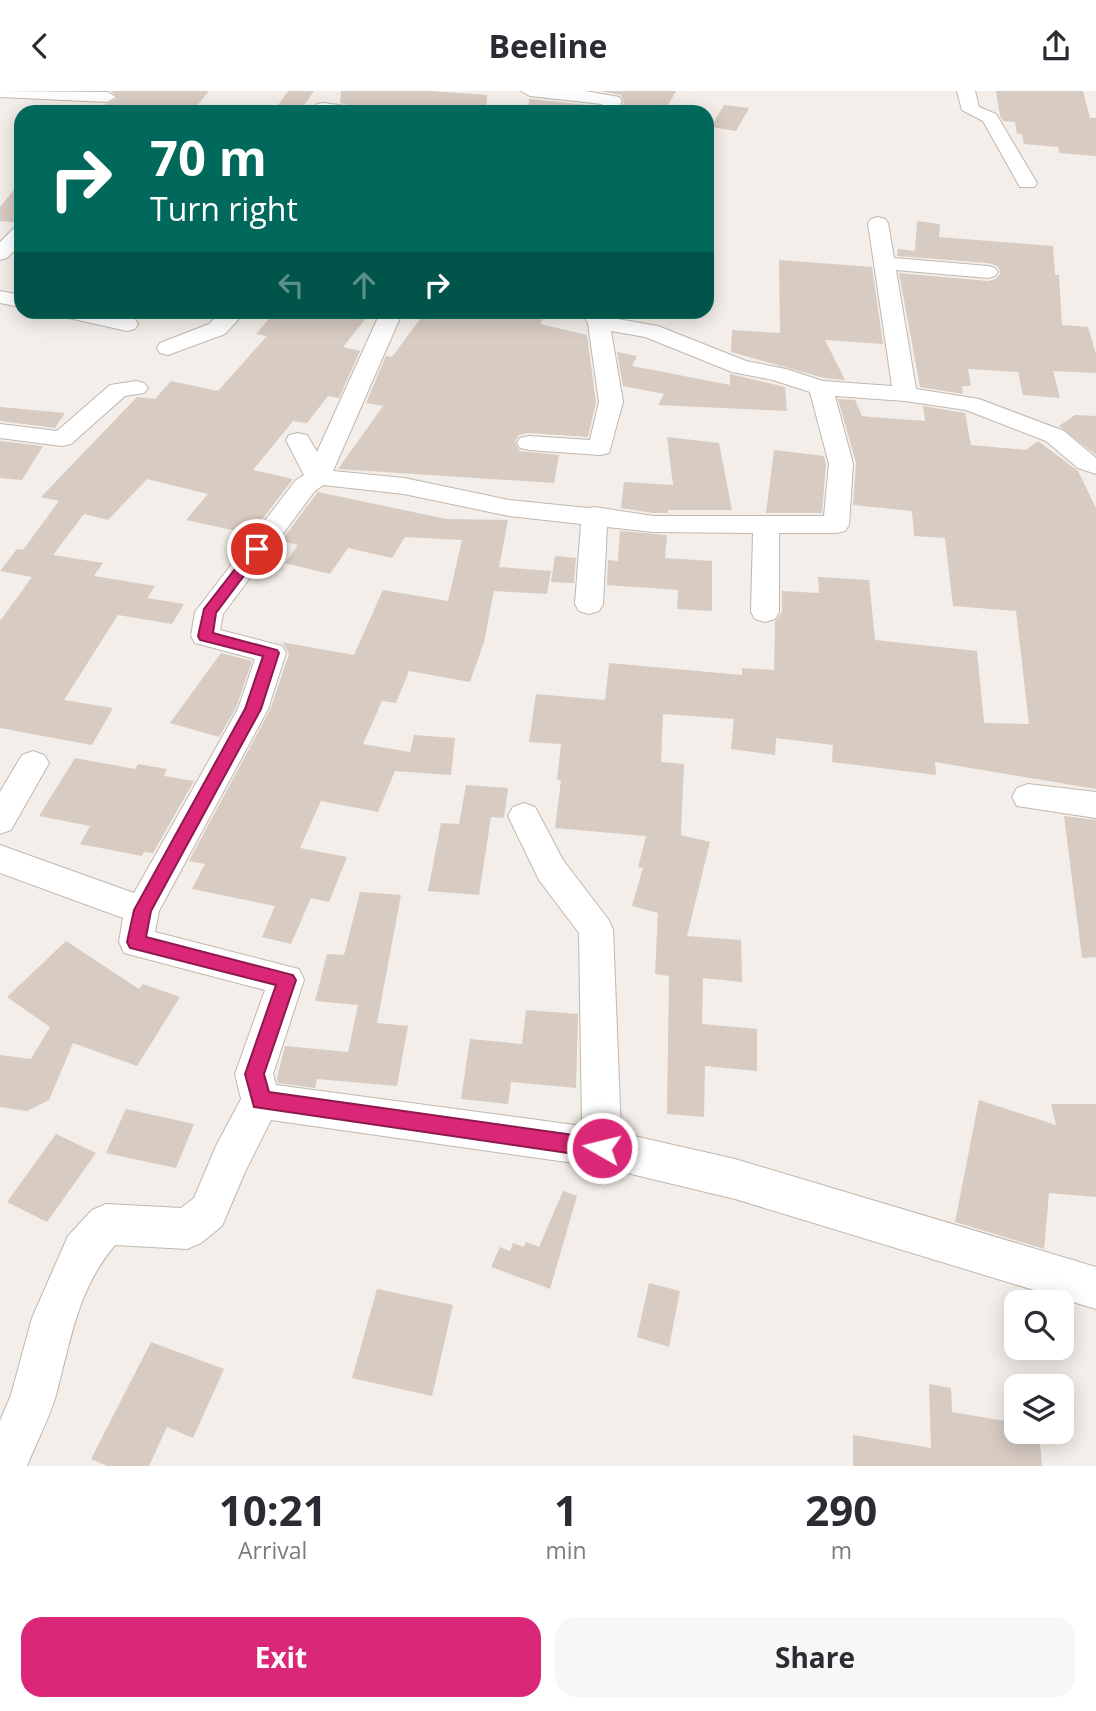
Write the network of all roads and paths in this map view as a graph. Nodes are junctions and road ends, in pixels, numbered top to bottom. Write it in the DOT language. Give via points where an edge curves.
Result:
graph roads {
  1 [pos="337,91"];
  2 [pos="530,91"];
  3 [pos="966,91"];
  4 [pos="0,92"];
  5 [pos="566,92"];
  6 [pos="110,94"];
  7 [pos="326,105"];
  8 [pos="610,105"];
  9 [pos="1027,183"];
  10 [pos="878,223"];
  11 [pos="14,239"];
  12 [pos="0,254"];
  13 [pos="886,263"];
  14 [pos="988,272"];
  15 [pos="104,319"];
  16 [pos="227,319"];
  17 [pos="389,319"];
  18 [pos="595,319"];
  19 [pos="603,319"];
  20 [pos="127,324"];
  21 [pos="168,348"];
  22 [pos="136,388"];
  23 [pos="821,389"];
  24 [pos="905,394"];
  25 [pos="0,431"];
  26 [pos="298,440"];
  27 [pos="529,443"];
  28 [pos="1096,466"];
  29 [pos="318,477"];
  30 [pos="595,515"];
  31 [pos="765,525"];
  32 [pos="589,604"];
  33 [pos="765,612"];
  34 [pos="33,763"];
  35 [pos="1028,797"];
  36 [pos="1095,810"];
  37 [pos="524,816"];
  38 [pos="0,821"];
  39 [pos="0,859"];
  40 [pos="142,910"];
  41 [pos="261,1101"];
  42 [pos="602,1148"];
  43 [pos="1096,1288"];
  44 [pos="0,1454"];
  1 -- 7 [label="street"];
  2 -- 5 [label="street"];
  3 -- 9 [label="street" via="971,110 990,118"];
  4 -- 6 [label="street"];
  5 -- 8 [label="street" via="613,100"];
  10 -- 13 [label="street"];
  11 -- 12 [label="street"];
  13 -- 14 [label="street"];
  13 -- 24 [label="street"];
  15 -- 20 [label="street"];
  16 -- 21 [label="street" via="217,329"];
  17 -- 29 [label="street"];
  18 -- 27 [label="street" via="611,402 600,448"];
  19 -- 23 [label="street" via="650,331 740,367"];
  22 -- 25 [label="street" via="118,390 62,439"];
  23 -- 24 [label="street"];
  23 -- 31 [label="street" via="841,464 836,525"];
  24 -- 28 [label="street" via="971,404 1055,436"];
  26 -- 29 [label="street"];
  29 -- 30 [label="street" via="404,485 509,507"];
  29 -- 40 [label="street" via="305,486 209,612 205,636 272,653 253,709"];
  30 -- 31 [label="street" via="653,534"];
  30 -- 32 [label="street"];
  31 -- 33 [label="street"];
  34 -- 38 [label="street"];
  35 -- 36 [label="street"];
  37 -- 42 [label="street" via="551,870 596,929"];
  39 -- 40 [label="street"];
  40 -- 41 [label="street" via="136,942 286,980 254,1074"];
  41 -- 42 [label="street"];
  41 -- 44 [label="street" via="208,1212 187,1229 106,1224 83,1251 53,1318 33,1398 10,1451"];
  42 -- 43 [label="street" via="736,1179"];
}
